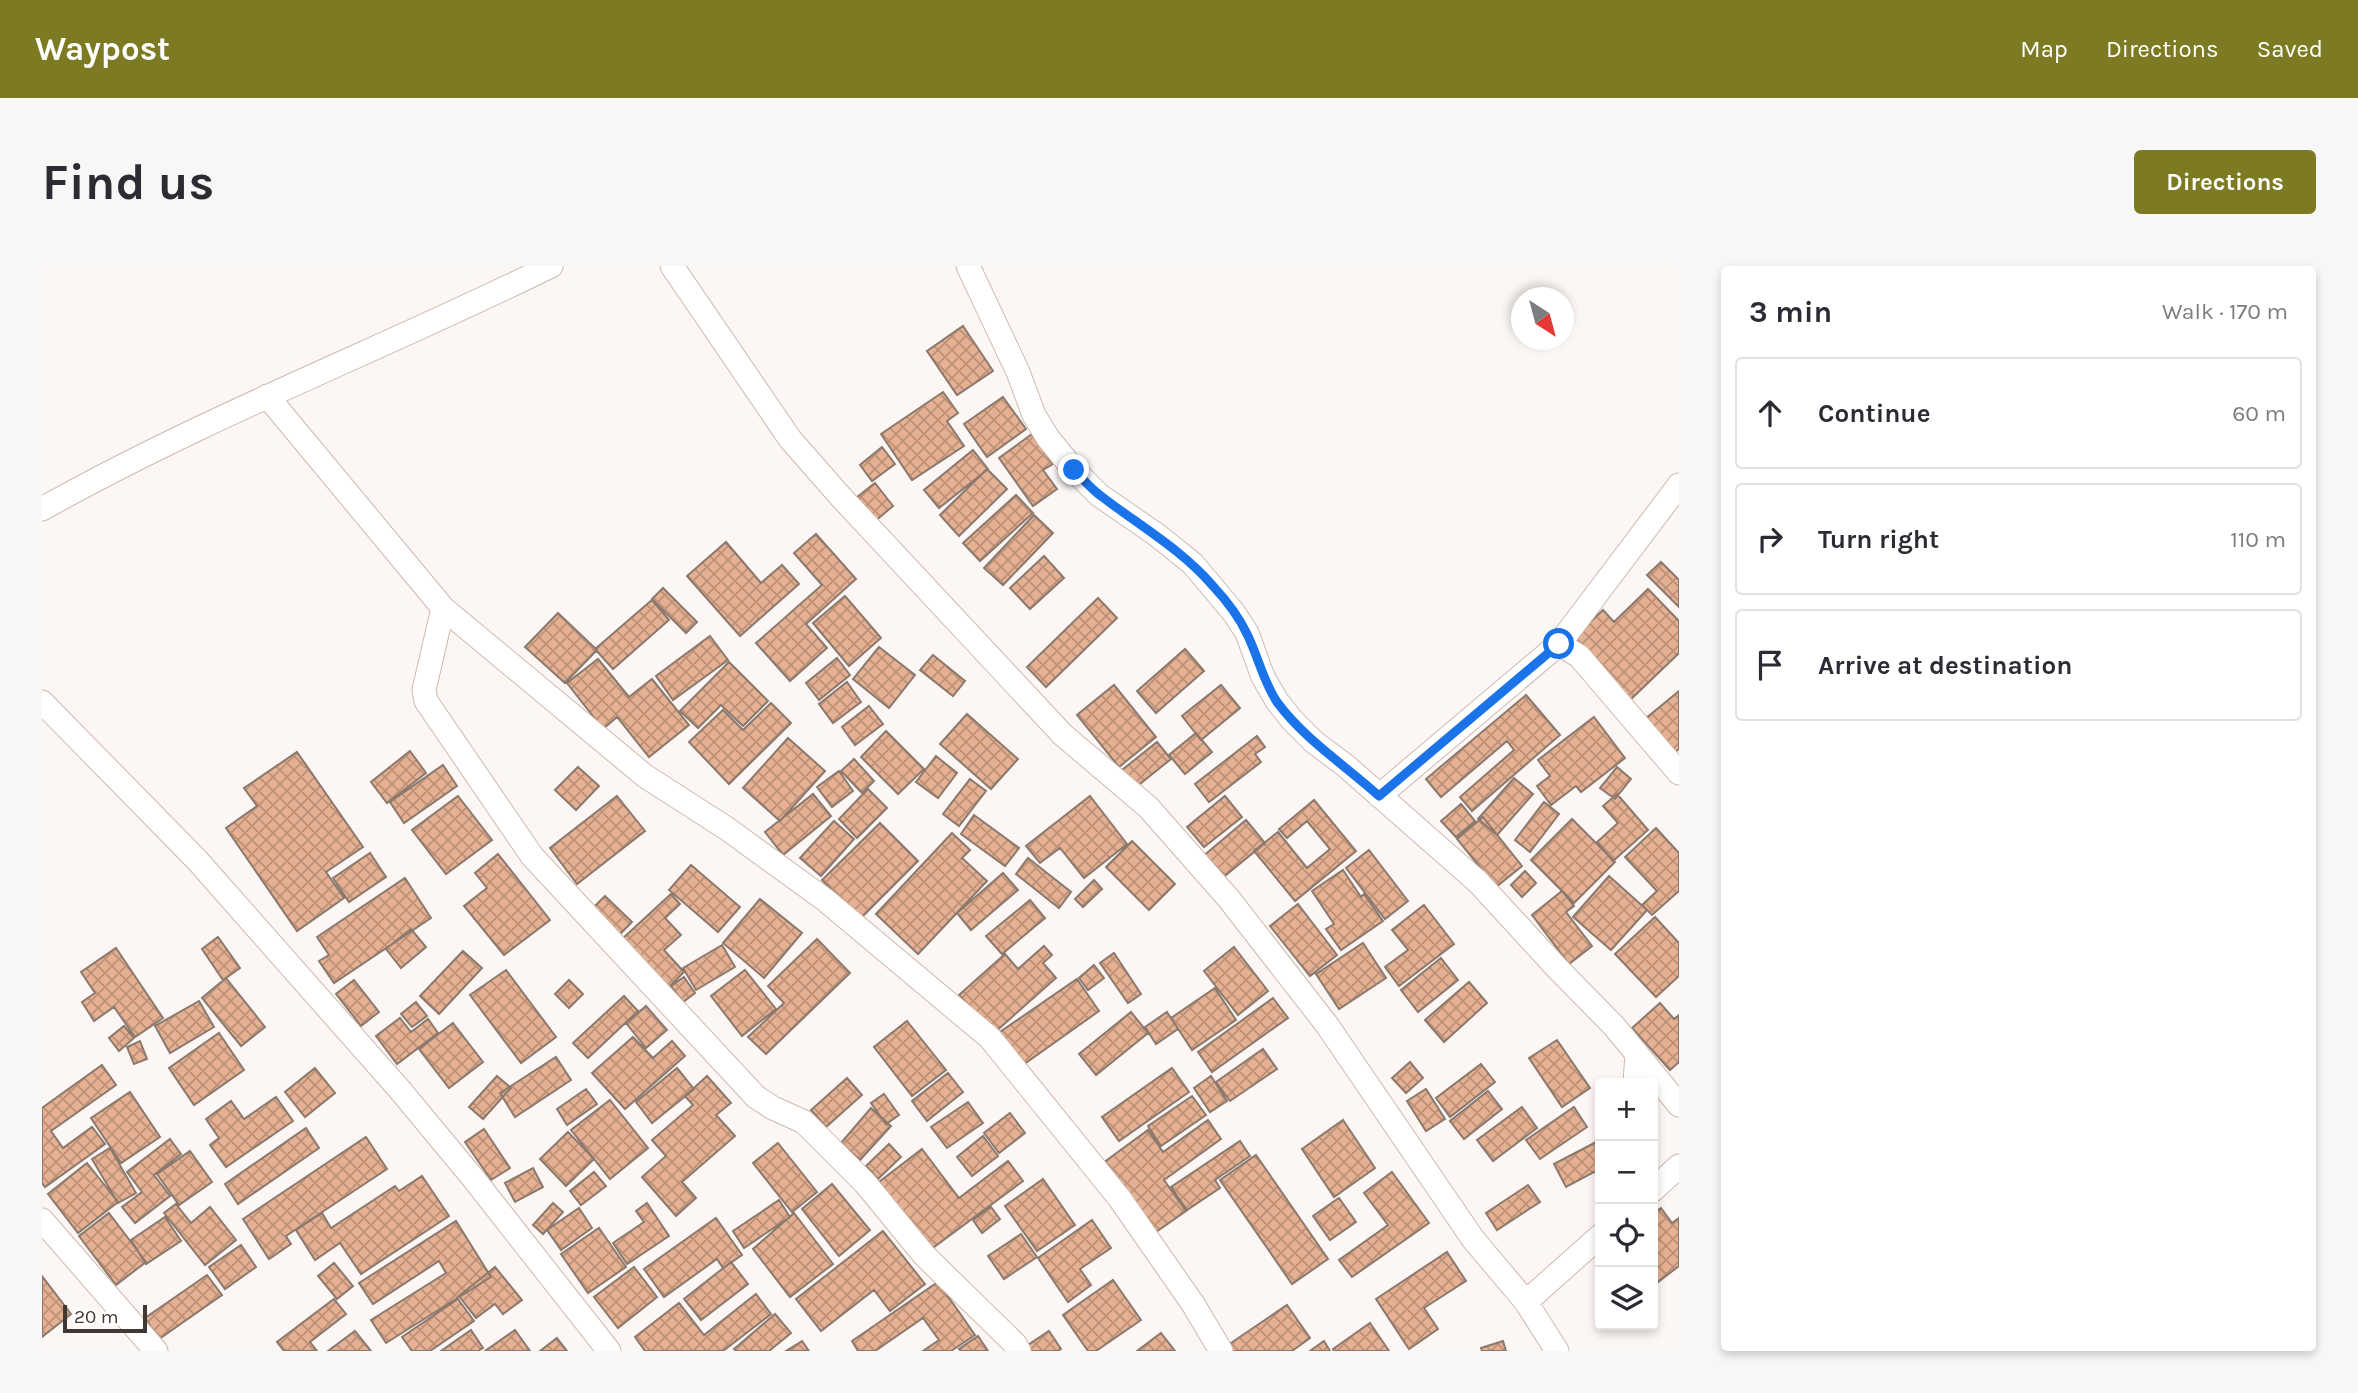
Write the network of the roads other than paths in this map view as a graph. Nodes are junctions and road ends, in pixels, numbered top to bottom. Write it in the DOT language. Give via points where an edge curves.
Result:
graph roads {
  1 [pos="551,266"];
  2 [pos="672,266"];
  3 [pos="968,266"];
  4 [pos="267,396"];
  5 [pos="1679,485"];
  6 [pos="42,509"];
  7 [pos="443,608"];
  8 [pos="1559,644"];
  9 [pos="42,702"];
  10 [pos="1679,773"];
  11 [pos="1379,796"];
  12 [pos="1637,1054"];
  13 [pos="1635,1078"];
  14 [pos="1679,1105"];
  15 [pos="1679,1166"];
  16 [pos="1658,1185"];
  17 [pos="42,1220"];
  18 [pos="1595,1241"];
  19 [pos="1526,1303"];
  20 [pos="606,1350"];
  21 [pos="156,1351"];
  22 [pos="1019,1351"];
  23 [pos="1221,1351"];
  24 [pos="1557,1351"];
  1 -- 4 [label="street"];
  2 -- 19 [label="street" via="799,449 1063,735 1148,807 1229,899 1327,1025 1473,1239"];
  3 -- 11 [label="street" via="1048,438 1099,495 1193,564 1247,633 1277,701 1314,742"];
  4 -- 6 [label="street"];
  4 -- 7 [label="street"];
  5 -- 8 [label="street"];
  7 -- 22 [label="street" via="424,690 426,701 532,856 756,1097 804,1122 865,1183 924,1255"];
  7 -- 23 [label="street" via="645,776 824,899 989,1038 1120,1199"];
  8 -- 10 [label="street" via="1579,656"];
  8 -- 11 [label="street"];
  9 -- 20 [label="street" via="197,860 400,1090"];
  11 -- 12 [label="street" via="1478,882"];
  12 -- 13 [label="street"];
  12 -- 14 [label="street"];
  15 -- 16 [label="street"];
  17 -- 21 [label="street"];
  18 -- 19 [label="street"];
  19 -- 24 [label="street"];
}
